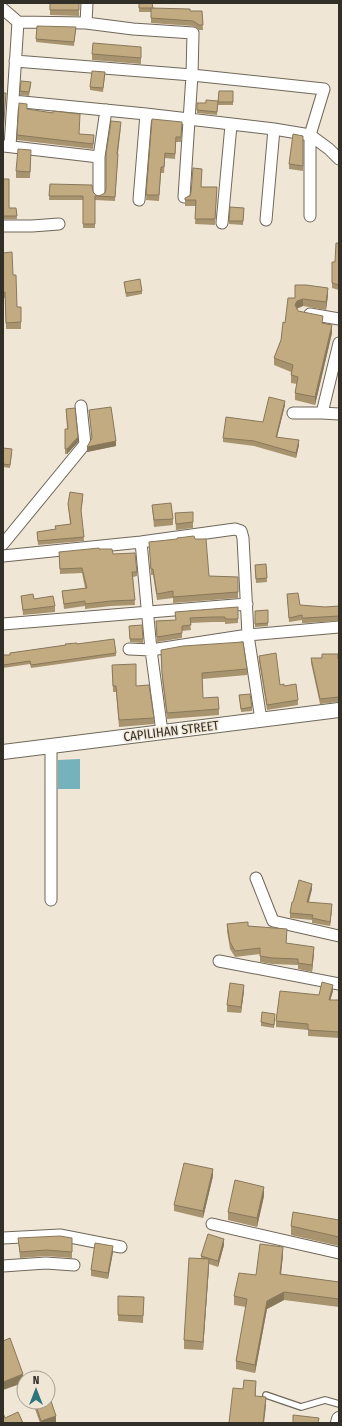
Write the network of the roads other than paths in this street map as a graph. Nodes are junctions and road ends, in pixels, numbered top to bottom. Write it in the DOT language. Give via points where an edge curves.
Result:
graph roads {
  1 [pos="87,3"];
  2 [pos="3,9"];
  3 [pos="18,22"];
  4 [pos="86,23"];
  5 [pos="15,61"];
  6 [pos="192,75"];
  7 [pos="13,101"];
  8 [pos="106,110"];
  9 [pos="146,114"];
  10 [pos="189,119"];
  11 [pos="231,125"];
  12 [pos="274,129"];
  13 [pos="310,135"];
  14 [pos="7,146"];
  15 [pos="99,157"];
  16 [pos="339,159"];
  17 [pos="99,193"];
  18 [pos="184,197"];
  19 [pos="139,200"];
  20 [pos="310,216"];
  21 [pos="266,220"];
  22 [pos="222,222"];
  23 [pos="59,224"];
  24 [pos="3,226"];
  25 [pos="302,313"];
  26 [pos="339,319"];
  27 [pos="339,343"];
  28 [pos="81,406"];
  29 [pos="322,413"];
  30 [pos="293,414"];
  31 [pos="339,414"];
  32 [pos="141,542"];
  33 [pos="3,544"];
  34 [pos="3,556"];
  35 [pos="247,604"];
  36 [pos="148,611"];
  37 [pos="3,624"];
  38 [pos="339,627"];
  39 [pos="248,635"];
  40 [pos="129,649"];
  41 [pos="152,650"];
  42 [pos="339,710"];
  43 [pos="261,720"];
  44 [pos="162,732"];
  45 [pos="51,746"];
  46 [pos="3,752"];
  47 [pos="256,878"];
  48 [pos="51,900"];
  49 [pos="339,936"];
  50 [pos="219,961"];
  51 [pos="339,984"];
  52 [pos="212,1224"];
  53 [pos="3,1238"];
  54 [pos="121,1247"];
  55 [pos="339,1253"];
  56 [pos="74,1265"];
  57 [pos="3,1266"];
  58 [pos="266,1395"];
  59 [pos="339,1404"];
  60 [pos="339,1419"];
  61 [pos="338,1423"];
  1 -- 4 [label="street"];
  2 -- 3 [label="street"];
  3 -- 4 [label="street"];
  3 -- 5 [label="street"];
  4 -- 6 [label="street" via="192,33"];
  5 -- 6 [label="street"];
  5 -- 7 [label="street"];
  6 -- 10 [label="street"];
  6 -- 13 [label="street" via="324,90"];
  7 -- 8 [label="street"];
  7 -- 14 [label="street"];
  8 -- 9 [label="street"];
  8 -- 15 [label="street"];
  9 -- 10 [label="street"];
  9 -- 19 [label="street"];
  10 -- 11 [label="street"];
  10 -- 18 [label="street"];
  11 -- 12 [label="street"];
  11 -- 22 [label="street"];
  12 -- 13 [label="street"];
  12 -- 21 [label="street"];
  13 -- 16 [label="street"];
  13 -- 20 [label="street"];
  14 -- 15 [label="street"];
  15 -- 17 [label="street"];
  23 -- 24 [label="street"];
  25 -- 26 [label="street"];
  27 -- 29 [label="street"];
  28 -- 33 [label="street" via="85,444"];
  29 -- 30 [label="street"];
  29 -- 31 [label="street"];
  32 -- 34 [label="street"];
  32 -- 35 [label="street" via="235,529 241,531"];
  32 -- 36 [label="street"];
  35 -- 36 [label="street"];
  35 -- 39 [label="street"];
  36 -- 37 [label="street"];
  36 -- 41 [label="street"];
  38 -- 39 [label="street"];
  39 -- 41 [label="street"];
  39 -- 43 [label="street"];
  40 -- 41 [label="street"];
  41 -- 44 [label="street"];
  42 -- 43 [label="street, CAPILIHAN STREET"];
  43 -- 44 [label="street, CAPILIHAN STREET"];
  44 -- 45 [label="street, CAPILIHAN STREET"];
  45 -- 46 [label="street, CAPILIHAN STREET"];
  45 -- 48 [label="street"];
  47 -- 49 [label="street" via="273,921"];
  50 -- 51 [label="street"];
  52 -- 55 [label="street"];
  53 -- 54 [label="street" via="60,1235"];
  56 -- 57 [label="street" via="46,1263"];
  58 -- 59 [label="lane" via="301,1407 325,1400"];
  60 -- 61 [label="street"];
}
